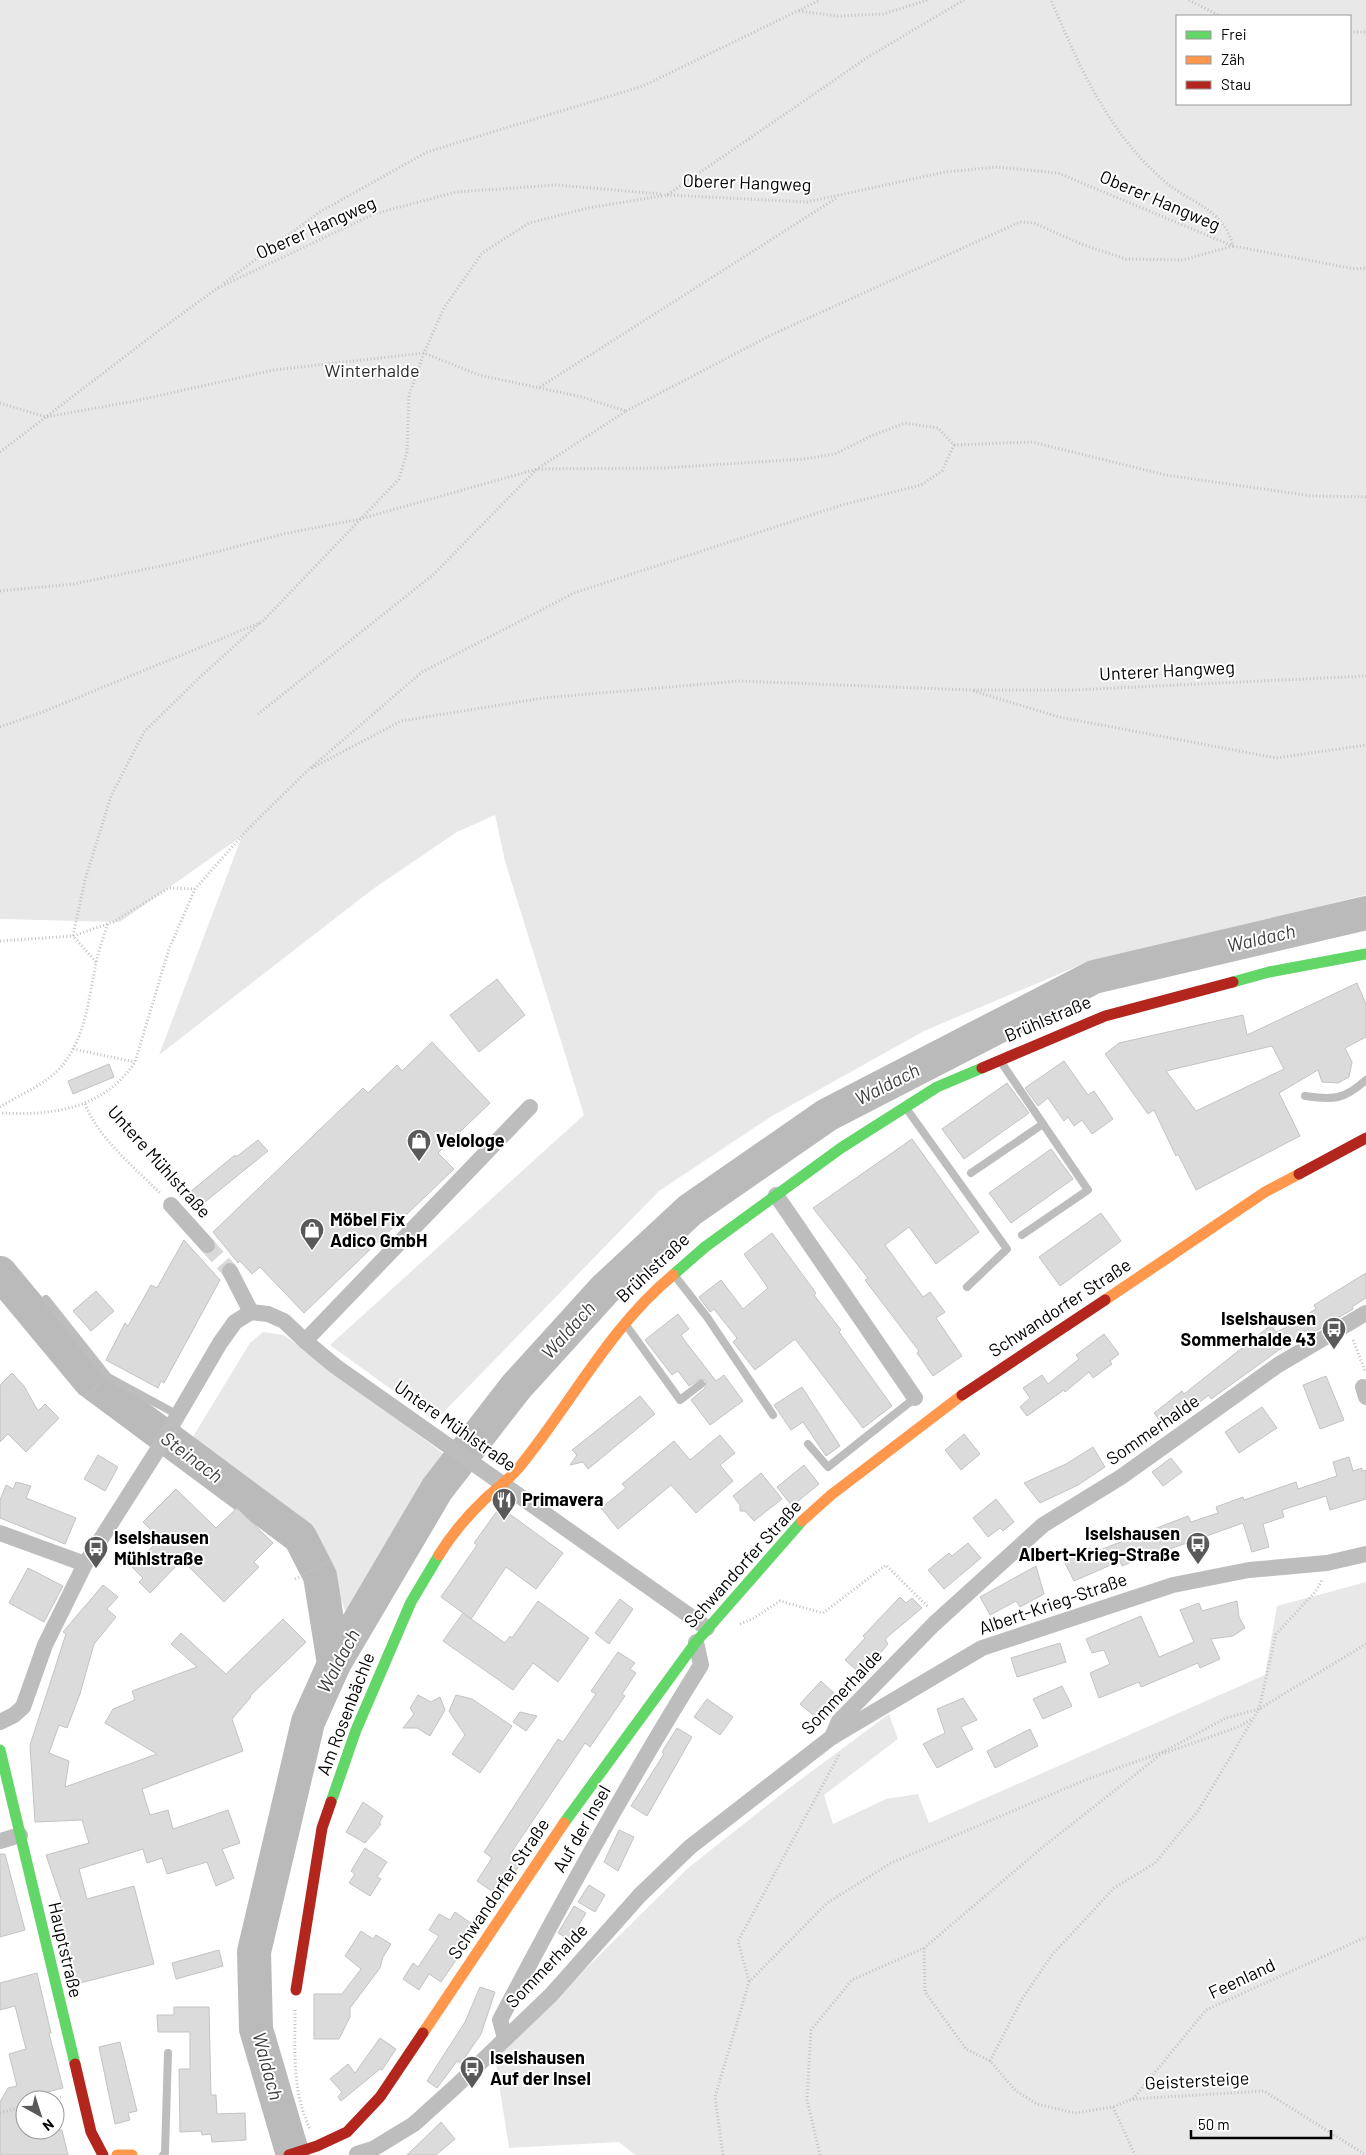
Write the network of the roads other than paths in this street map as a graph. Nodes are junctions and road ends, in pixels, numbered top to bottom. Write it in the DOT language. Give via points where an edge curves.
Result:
graph roads {
  1 [pos="1366,954"];
  2 [pos="1000,1061"];
  3 [pos="1366,1080"];
  4 [pos="1305,1096"];
  5 [pos="530,1107"];
  6 [pos="904,1107"];
  7 [pos="1043,1124"];
  8 [pos="1366,1138"];
  9 [pos="972,1173"];
  10 [pos="776,1195"];
  11 [pos="172,1206"];
  12 [pos="1022,1235"];
  13 [pos="207,1245"];
  14 [pos="230,1271"];
  15 [pos="673,1274"];
  16 [pos="967,1287"];
  17 [pos="46,1299"];
  18 [pos="251,1312"];
  19 [pos="1366,1313"];
  20 [pos="625,1323"];
  21 [pos="304,1341"];
  22 [pos="701,1384"];
  23 [pos="915,1398"];
  24 [pos="773,1416"];
  25 [pos="174,1421"];
  26 [pos="808,1444"];
  27 [pos="502,1483"];
  28 [pos="0,1533"];
  29 [pos="1366,1554"];
  30 [pos="85,1564"];
  31 [pos="707,1628"];
  32 [pos="696,1642"];
  33 [pos="0,1722"];
  34 [pos="832,1737"];
  35 [pos="0,1750"];
  36 [pos="20,1835"];
  37 [pos="0,1842"];
  38 [pos="296,1990"];
  39 [pos="505,2038"];
  40 [pos="168,2053"];
  41 [pos="347,2132"];
  42 [pos="102,2155"];
  43 [pos="116,2155"];
  44 [pos="132,2155"];
  45 [pos="163,2155"];
  46 [pos="289,2155"];
  47 [pos="357,2155"];
  1 -- 2 [label="main road, Brühlstraße" via="1269,972 1105,1016"];
  2 -- 6 [label="main road, Brühlstraße" via="937,1087"];
  2 -- 7 [label="lane"];
  3 -- 4 [label="lane" via="1355,1090 1331,1100"];
  5 -- 21 [label="street"];
  6 -- 10 [label="main road, Brühlstraße"];
  6 -- 16 [label="lane" via="1007,1249"];
  7 -- 9 [label="lane"];
  7 -- 12 [label="lane" via="1088,1190"];
  8 -- 31 [label="main road, Schwandorfer Straße" via="1265,1192 929,1417 830,1495"];
  10 -- 15 [label="main road, Brühlstraße" via="705,1246"];
  10 -- 23 [label="street"];
  11 -- 13 [label="street, Untere Mühlstraße"];
  14 -- 18 [label="street"];
  15 -- 20 [label="main road, Brühlstraße"];
  15 -- 24 [label="lane" via="707,1317"];
  17 -- 25 [label="lane" via="108,1377"];
  18 -- 21 [label="street, Untere Mühlstraße" via="268,1314 284,1321"];
  18 -- 25 [label="street" via="236,1322 220,1343"];
  19 -- 34 [label="street, Sommerhalde" via="1278,1364 1121,1477 1043,1525 940,1619 839,1721"];
  20 -- 22 [label="lane" via="680,1400"];
  20 -- 27 [label="main road, Brühlstraße" via="520,1467"];
  21 -- 27 [label="street, Untere Mühlstraße"];
  23 -- 26 [label="lane" via="828,1467"];
  25 -- 30 [label="street"];
  27 -- 31 [label="street, Untere Mühlstraße"];
  27 -- 38 [label="main road, Am Rosenbächle" via="451,1536 411,1602 356,1730 322,1828"];
  28 -- 30 [label="street"];
  29 -- 34 [label="street, Albert-Krieg-Straße" via="1327,1563 1249,1570 1173,1585 982,1648"];
  30 -- 33 [label="street" via="45,1645 23,1707"];
  31 -- 32 [label="main road, Schwandorfer Straße"];
  32 -- 39 [label="street, Auf der Insel" via="702,1665 656,1738 500,2020"];
  32 -- 41 [label="main road, Schwandorfer Straße" via="555,1836 380,2097"];
  34 -- 39 [label="street, Sommerhalde" via="690,1847"];
  35 -- 36 [label="main road, Hauptstraße"];
  36 -- 37 [label="street"];
  36 -- 42 [label="main road, Hauptstraße" via="91,2132"];
  39 -- 47 [label="street, Sommerhalde" via="414,2124"];
  40 -- 45 [label="lane"];
  41 -- 46 [label="main road, Schwandorfer Straße"];
  41 -- 47 [label="street"];
  43 -- 44 [label="main road"];
}
